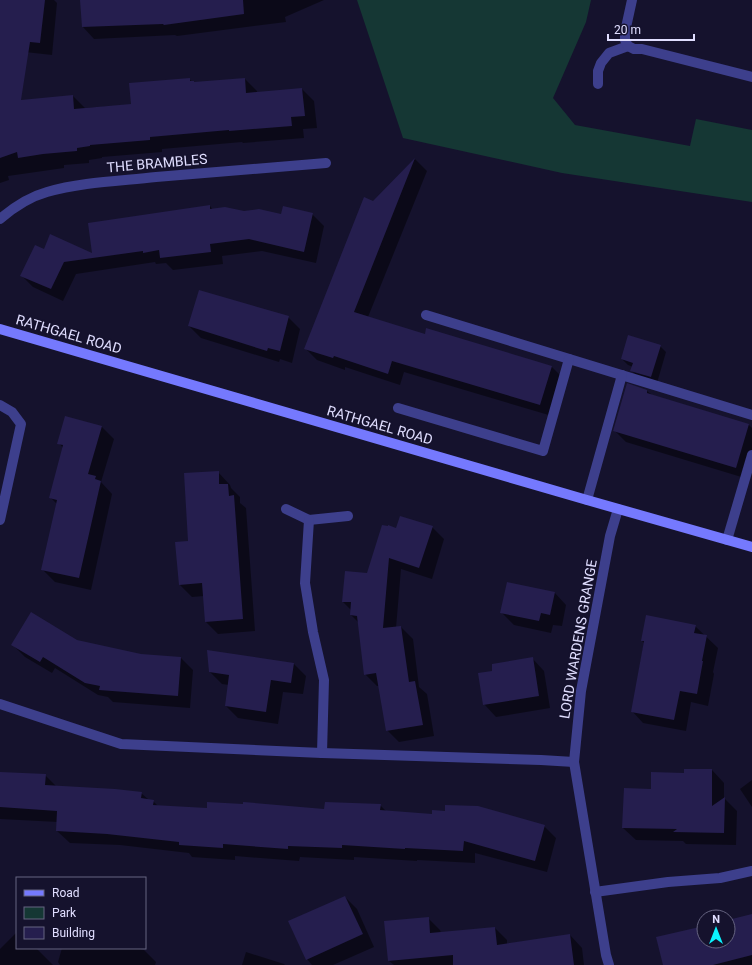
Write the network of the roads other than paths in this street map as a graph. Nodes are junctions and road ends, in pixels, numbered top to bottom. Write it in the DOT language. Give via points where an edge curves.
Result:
graph roads {
  1 [pos="632,0"];
  2 [pos="628,46"];
  3 [pos="752,77"];
  4 [pos="598,84"];
  5 [pos="326,163"];
  6 [pos="0,219"];
  7 [pos="426,315"];
  8 [pos="0,329"];
  9 [pos="569,359"];
  10 [pos="622,375"];
  11 [pos="0,406"];
  12 [pos="398,408"];
  13 [pos="752,415"];
  14 [pos="752,456"];
  15 [pos="587,500"];
  16 [pos="618,508"];
  17 [pos="286,510"];
  18 [pos="348,516"];
  19 [pos="0,520"];
  20 [pos="309,520"];
  21 [pos="727,540"];
  22 [pos="752,547"];
  23 [pos="0,704"];
  24 [pos="322,753"];
  25 [pos="574,762"];
  26 [pos="752,871"];
  27 [pos="595,892"];
  28 [pos="609,965"];
  1 -- 2 [label="street" via="625,32"];
  2 -- 3 [label="street"];
  2 -- 4 [label="street" via="609,53 601,63"];
  5 -- 6 [label="street, THE BRAMBLES" via="100,182 64,188 29,199"];
  7 -- 9 [label="street"];
  8 -- 15 [label="street, RATHGAEL ROAD"];
  9 -- 10 [label="street"];
  9 -- 12 [label="street" via="543,451"];
  10 -- 13 [label="street"];
  10 -- 15 [label="street"];
  11 -- 19 [label="street" via="12,412 21,424"];
  14 -- 21 [label="street"];
  15 -- 16 [label="street, RATHGAEL ROAD"];
  16 -- 21 [label="street, RATHGAEL ROAD"];
  16 -- 25 [label="street, LORD WARDENS GRANGE" via="610,536 581,691"];
  17 -- 20 [label="street"];
  18 -- 20 [label="street"];
  20 -- 24 [label="street" via="305,583 324,680"];
  21 -- 22 [label="street, RATHGAEL ROAD"];
  23 -- 24 [label="street" via="121,744"];
  24 -- 25 [label="street"];
  25 -- 27 [label="street, LORD WARDENS GRANGE"];
  26 -- 27 [label="street" via="720,878"];
  27 -- 28 [label="street, LORD WARDENS GRANGE"];
}
